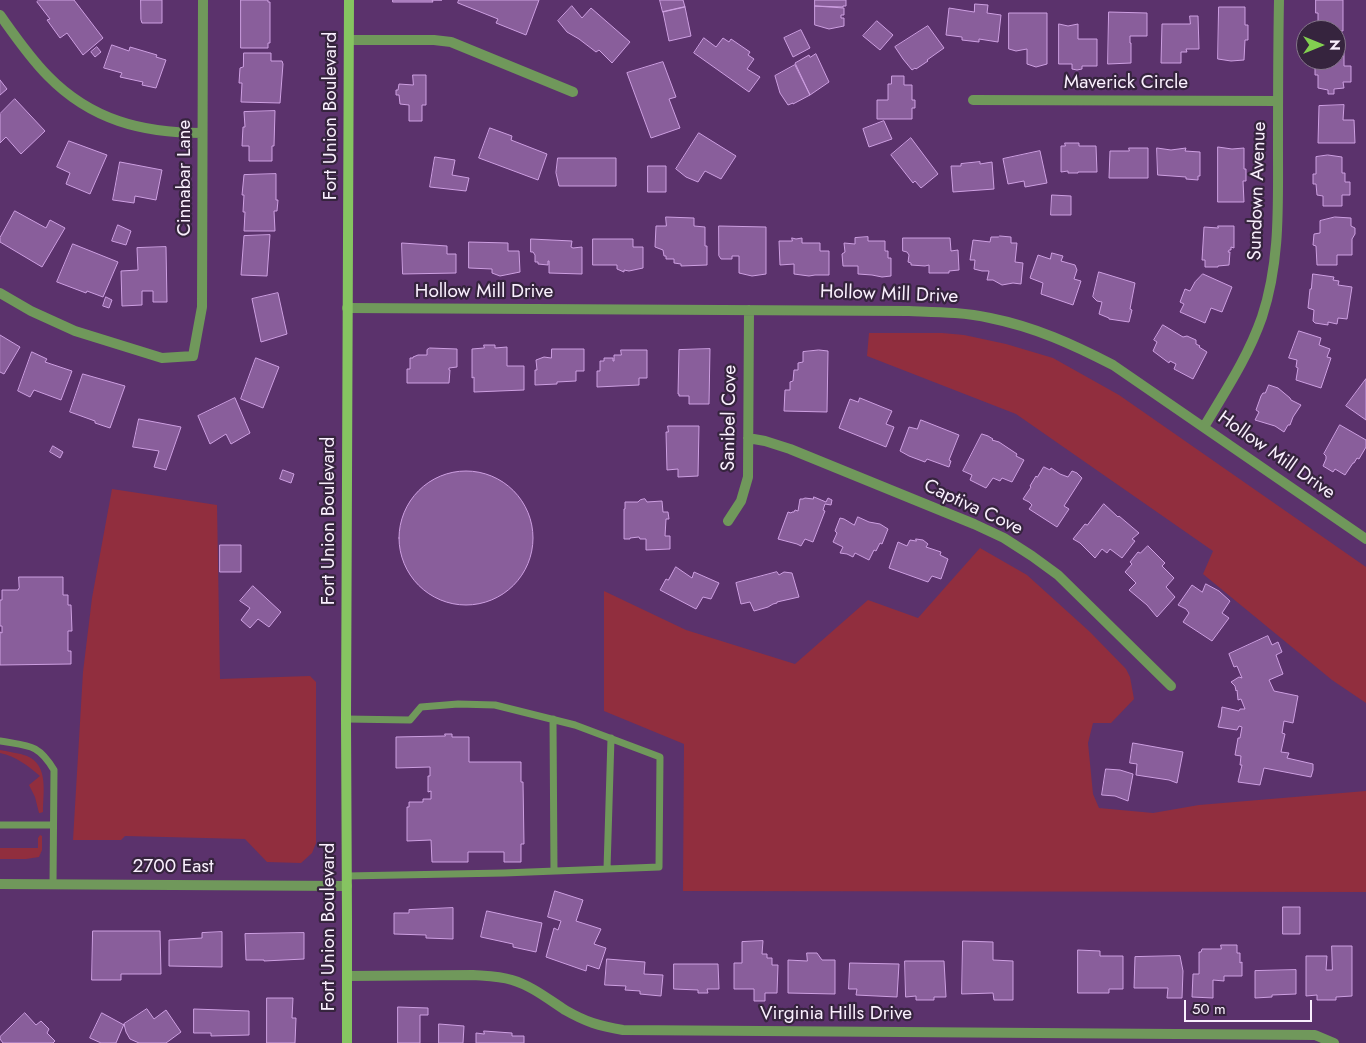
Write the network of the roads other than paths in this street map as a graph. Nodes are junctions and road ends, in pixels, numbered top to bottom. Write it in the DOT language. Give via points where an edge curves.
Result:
graph roads {
  1 [pos="203,0"];
  2 [pos="350,0"];
  3 [pos="1278,0"];
  4 [pos="0,16"];
  5 [pos="349,40"];
  6 [pos="573,92"];
  7 [pos="973,100"];
  8 [pos="1278,101"];
  9 [pos="202,133"];
  10 [pos="0,292"];
  11 [pos="348,308"];
  12 [pos="748,310"];
  13 [pos="1204,427"];
  14 [pos="748,438"];
  15 [pos="728,521"];
  16 [pos="1364,535"];
  17 [pos="1171,686"];
  18 [pos="346,719"];
  19 [pos="553,720"];
  20 [pos="611,738"];
  21 [pos="0,741"];
  22 [pos="0,825"];
  23 [pos="53,825"];
  24 [pos="607,869"];
  25 [pos="554,871"];
  26 [pos="347,881"];
  27 [pos="0,884"];
  28 [pos="53,884"];
  29 [pos="348,976"];
  30 [pos="891,1032"];
  31 [pos="347,1043"];
  32 [pos="891,1043"];
  33 [pos="1334,1043"];
  1 -- 9 [label="street, Cinnabar Lane"];
  2 -- 5 [label="main road, Fort Union Boulevard"];
  3 -- 8 [label="street, Sundown Avenue"];
  4 -- 9 [label="street" via="48,77 94,110 115,120 155,131"];
  5 -- 6 [label="street" via="451,42"];
  5 -- 11 [label="main road, Fort Union Boulevard"];
  7 -- 8 [label="street, Maverick Circle"];
  8 -- 13 [label="street, Sundown Avenue" via="1277,246 1271,282 1250,348"];
  9 -- 10 [label="street, Cinnabar Lane" via="202,306 193,356 162,358 91,336 31,311"];
  11 -- 12 [label="street, Hollow Mill Drive"];
  11 -- 18 [label="main road, Fort Union Boulevard"];
  12 -- 13 [label="street, Hollow Mill Drive" via="949,312 1022,326 1073,344 1113,364"];
  12 -- 14 [label="street, Sanibel Cove"];
  13 -- 16 [label="street, Hollow Mill Drive"];
  14 -- 15 [label="street, Sanibel Cove" via="748,477 742,501"];
  14 -- 17 [label="street, Captiva Cove" via="790,450 1004,538 1058,575"];
  18 -- 19 [label="lane" via="410,720 421,707 458,704 495,705"];
  18 -- 26 [label="main road, Fort Union Boulevard"];
  19 -- 20 [label="lane"];
  19 -- 25 [label="lane"];
  20 -- 24 [label="lane"];
  20 -- 24 [label="lane" via="660,757 658,867"];
  21 -- 23 [label="lane" via="30,746 40,750 48,759 54,770"];
  22 -- 23 [label="lane"];
  23 -- 28 [label="lane"];
  24 -- 25 [label="lane"];
  25 -- 26 [label="lane"];
  26 -- 28 [label="street, 2700 East"];
  26 -- 29 [label="main road, Fort Union Boulevard"];
  27 -- 28 [label="street, 2700 East"];
  29 -- 30 [label="street, Virginia Hills Drive" via="494,976 531,987 602,1027 623,1030"];
  29 -- 31 [label="main road, Fort Union Boulevard"];
  30 -- 32 [label="street"];
  30 -- 33 [label="street, Virginia Hills Drive" via="1316,1035"];
}
